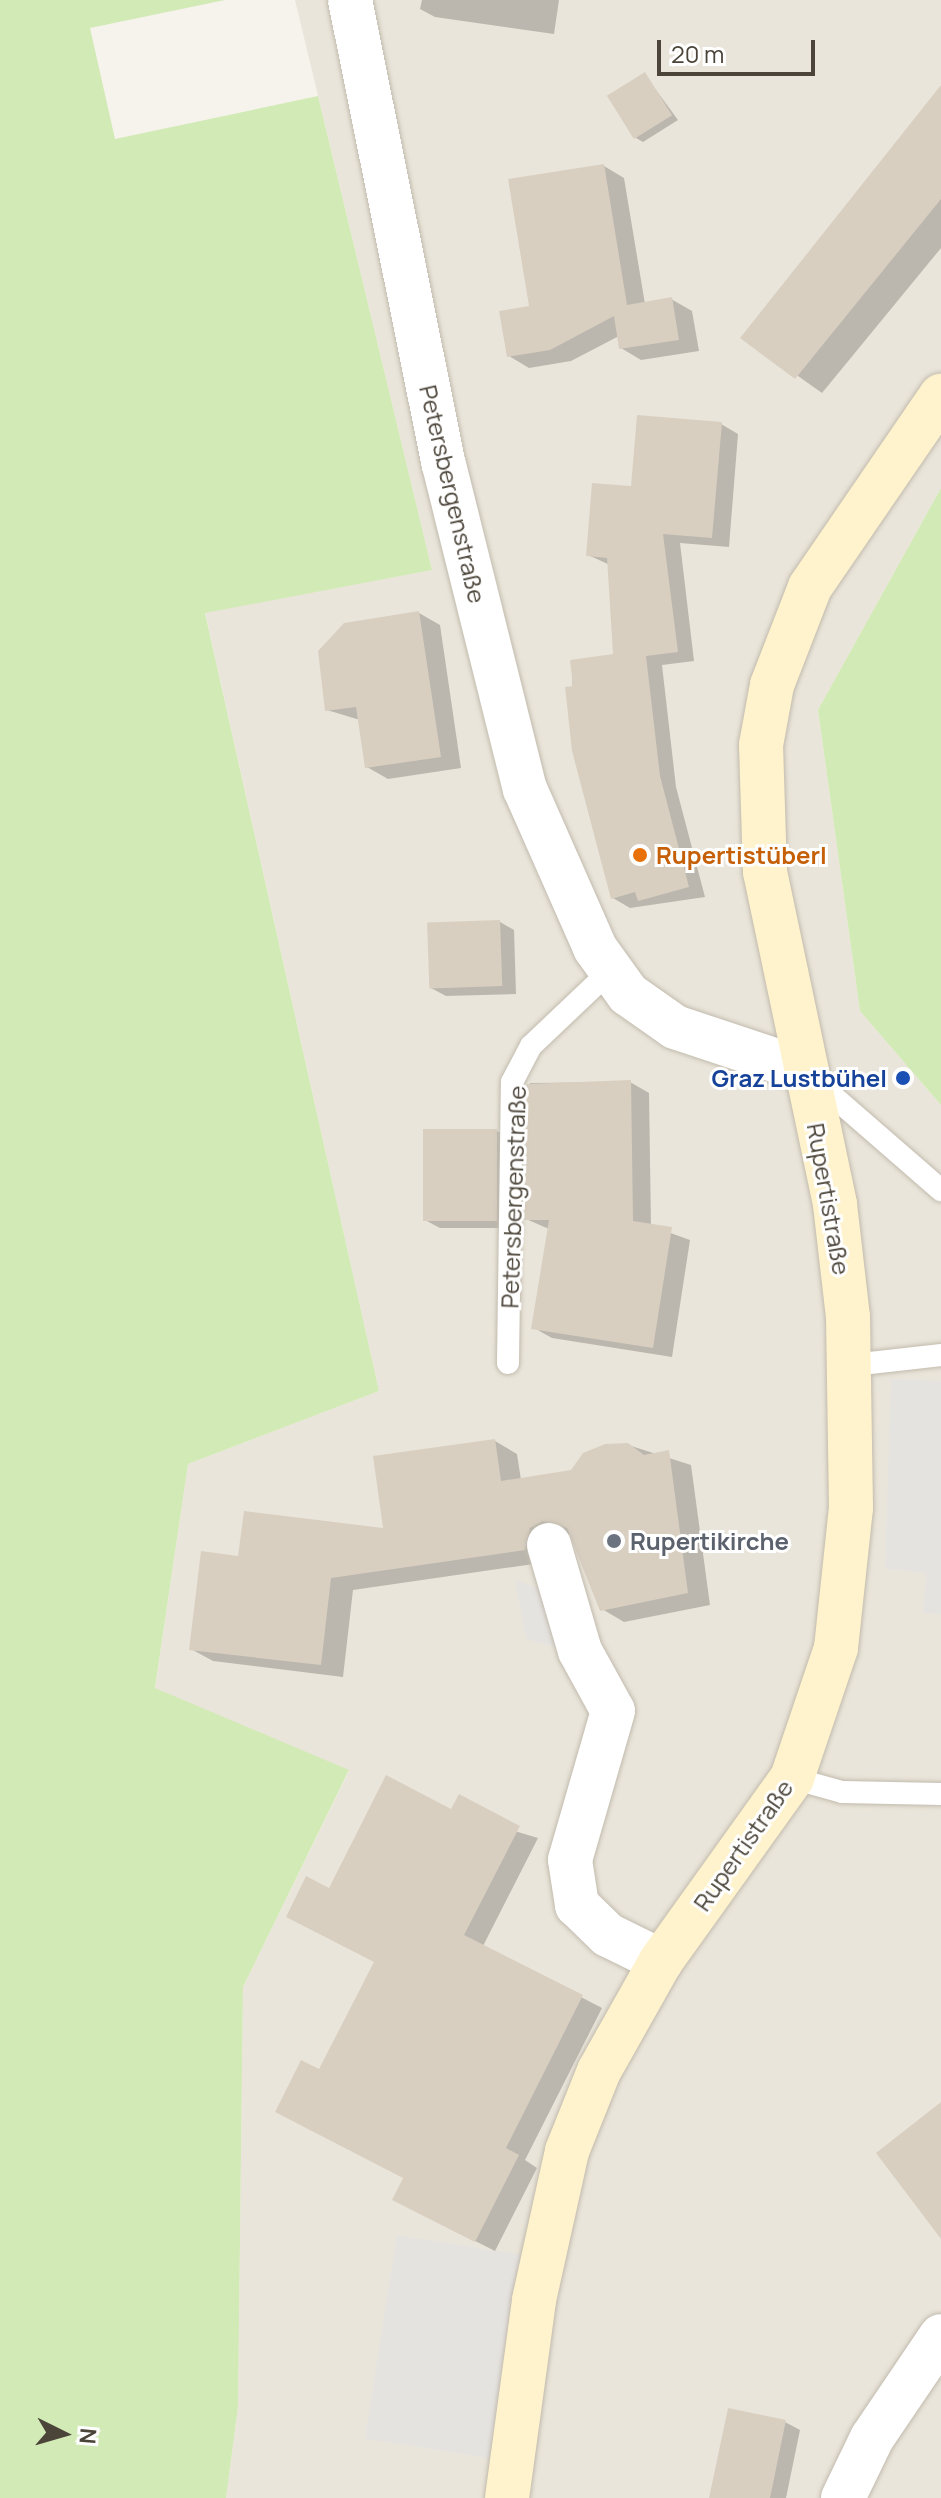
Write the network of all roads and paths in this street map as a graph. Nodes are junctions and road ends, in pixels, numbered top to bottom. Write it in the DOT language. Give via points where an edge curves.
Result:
graph roads {
  1 [pos="350,0"];
  2 [pos="941,396"];
  3 [pos="609,972"];
  4 [pos="804,1070"];
  5 [pos="941,1190"];
  6 [pos="941,1355"];
  7 [pos="508,1363"];
  8 [pos="852,1365"];
  9 [pos="549,1545"];
  10 [pos="792,1778"];
  11 [pos="941,1794"];
  12 [pos="661,1961"];
  13 [pos="941,2336"];
  14 [pos="507,2498"];
  15 [pos="843,2498"];
  1 -- 3 [label="street, Petersbergenstraße" via="444,465 525,789"];
  2 -- 4 [label="main road, Rupertistraße" via="836,541 788,635 772,685 761,745 765,872"];
  3 -- 4 [label="street, Petersbergenstraße" via="675,1027"];
  3 -- 7 [label="lane, Petersbergenstraße" via="531,1046 512,1082"];
  4 -- 5 [label="lane"];
  4 -- 8 [label="main road, Rupertistraße" via="835,1204"];
  6 -- 8 [label="lane"];
  8 -- 10 [label="main road, Rupertistraße" via="844,1602 827,1681"];
  9 -- 12 [label="street" via="580,1651 613,1711 570,1860 577,1905 608,1935"];
  10 -- 11 [label="lane" via="842,1792"];
  10 -- 12 [label="main road, Rupertistraße"];
  12 -- 14 [label="main road, Rupertistraße" via="599,2071 567,2151 534,2300"];
  13 -- 15 [label="street" via="872,2438"];
}
